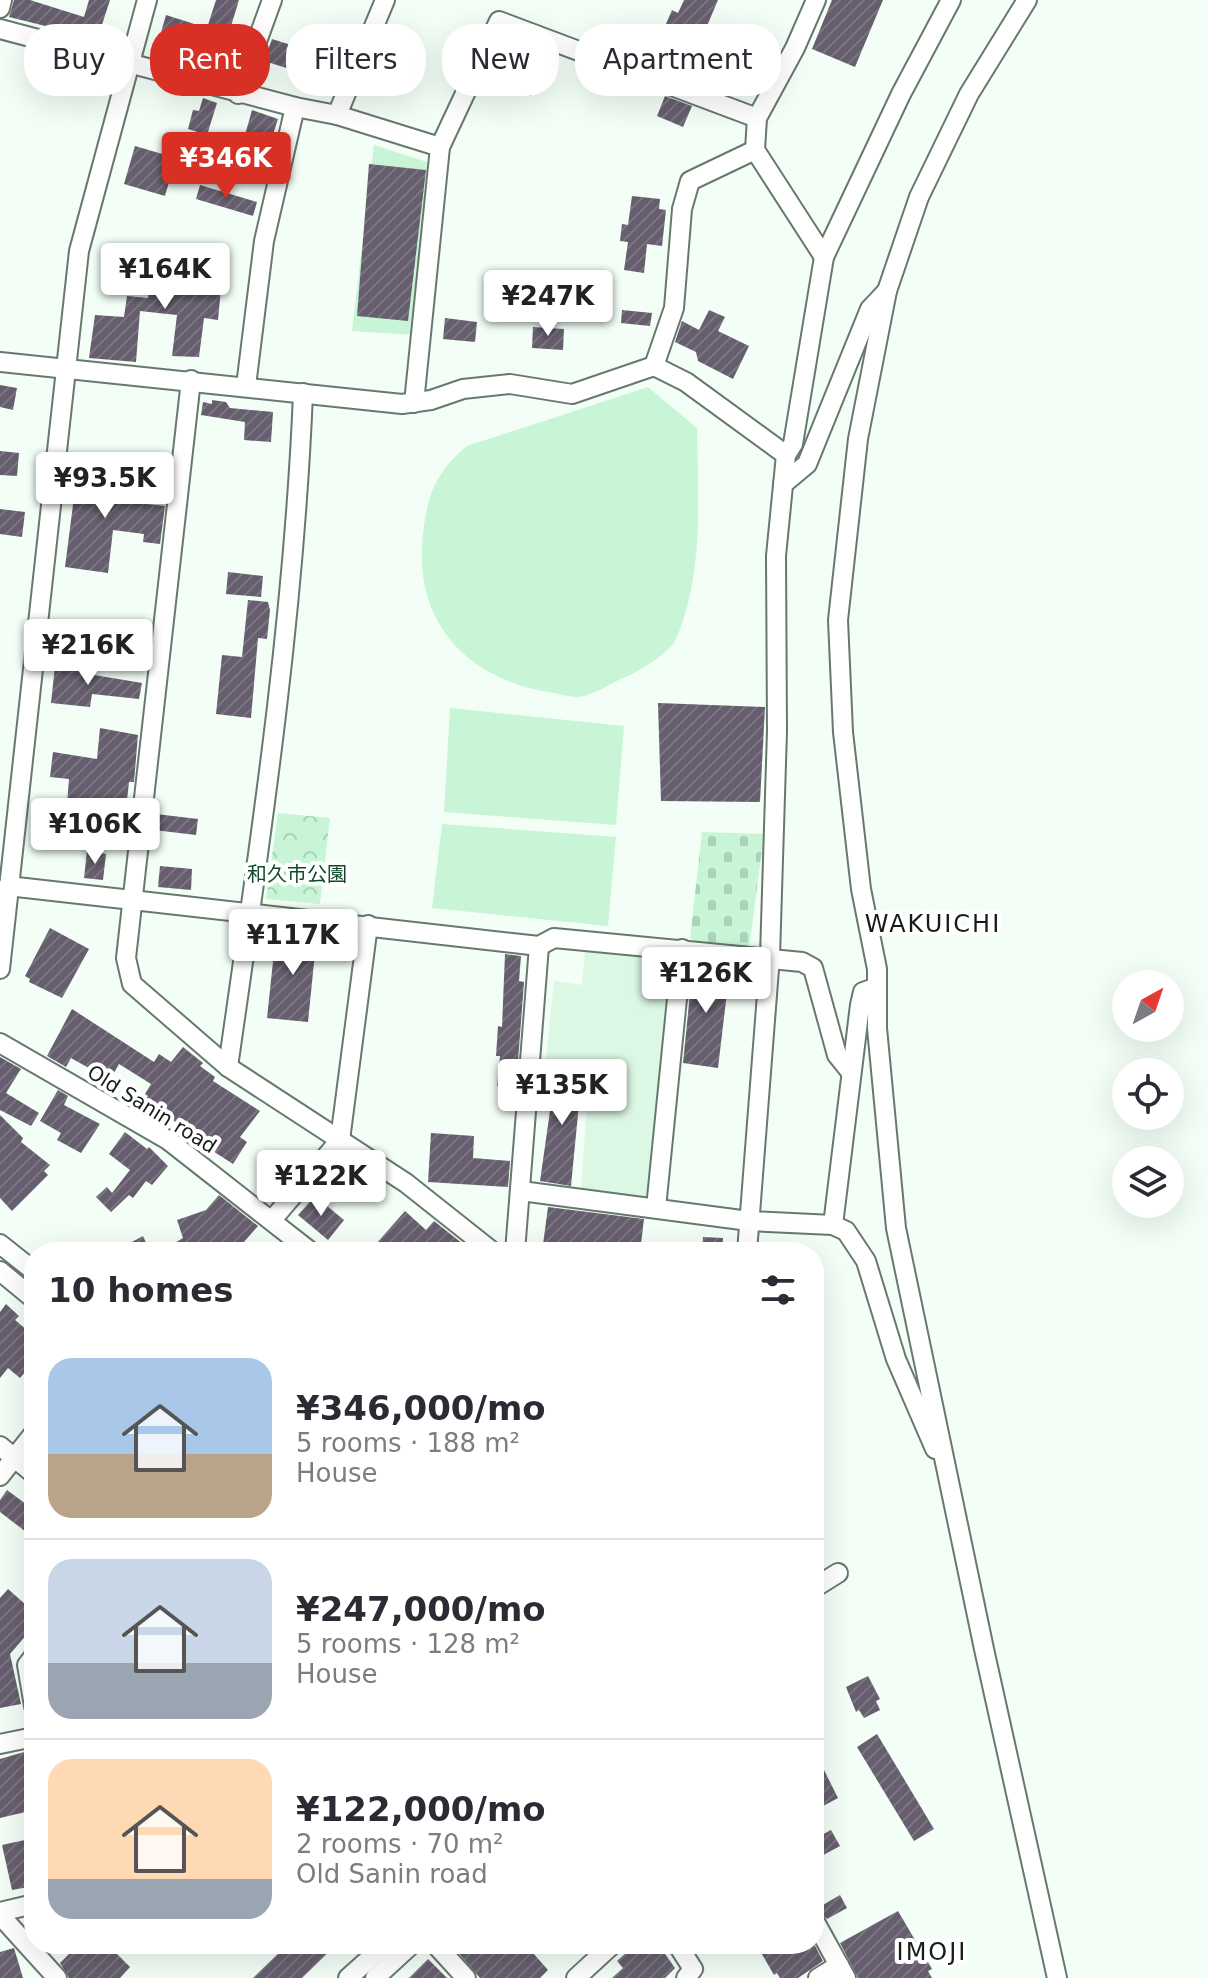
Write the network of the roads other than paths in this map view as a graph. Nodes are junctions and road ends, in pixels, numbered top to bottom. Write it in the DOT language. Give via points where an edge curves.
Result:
graph roads {
  1 [pos="2,0"];
  2 [pos="147,0"];
  3 [pos="272,0"];
  4 [pos="385,0"];
  5 [pos="816,0"];
  6 [pos="951,0"];
  7 [pos="1027,0"];
  8 [pos="0,8"];
  9 [pos="263,24"];
  10 [pos="0,29"];
  11 [pos="24,36"];
  12 [pos="134,40"];
  13 [pos="118,96"];
  14 [pos="247,96"];
  15 [pos="295,107"];
  16 [pos="337,115"];
  17 [pos="757,118"];
  18 [pos="440,147"];
  19 [pos="755,150"];
  20 [pos="824,257"];
  21 [pos="887,291"];
  22 [pos="0,362"];
  23 [pos="654,366"];
  24 [pos="64,368"];
  25 [pos="191,380"];
  26 [pos="246,386"];
  27 [pos="303,393"];
  28 [pos="414,403"];
  29 [pos="786,455"];
  30 [pos="783,484"];
  31 [pos="8,813"];
  32 [pos="8,886"];
  33 [pos="134,899"];
  34 [pos="250,911"];
  35 [pos="368,925"];
  36 [pos="539,946"];
  37 [pos="682,949"];
  38 [pos="770,956"];
  39 [pos="0,969"];
  40 [pos="877,987"];
  41 [pos="0,1043"];
  42 [pos="228,1067"];
  43 [pos="849,1070"];
  44 [pos="340,1140"];
  45 [pos="521,1191"];
  46 [pos="656,1208"];
  47 [pos="272,1220"];
  48 [pos="749,1221"];
  49 [pos="833,1225"];
  50 [pos="299,1242"];
  51 [pos="480,1242"];
  52 [pos="516,1242"];
  53 [pos="748,1242"];
  54 [pos="0,1244"];
  55 [pos="24,1263"];
  56 [pos="0,1271"];
  57 [pos="24,1291"];
  58 [pos="24,1440"];
  59 [pos="7,1452"];
  60 [pos="24,1466"];
  61 [pos="0,1476"];
  62 [pos="949,1478"];
  63 [pos="838,1573"];
  64 [pos="824,1582"];
  65 [pos="24,1739"];
  66 [pos="0,1744"];
  67 [pos="24,1907"];
  68 [pos="0,1913"];
  69 [pos="824,1939"];
  70 [pos="24,1940"];
  71 [pos="36,1954"];
  72 [pos="375,1954"];
  73 [pos="401,1954"];
  74 [pos="444,1954"];
  75 [pos="602,1954"];
  76 [pos="682,1954"];
  77 [pos="842,1972"];
  78 [pos="692,1975"];
  79 [pos="57,1978"];
  80 [pos="348,1978"];
  81 [pos="375,1978"];
  82 [pos="466,1978"];
  83 [pos="576,1978"];
  84 [pos="818,1978"];
  85 [pos="1057,1978"];
  1 -- 8 [label="street"];
  2 -- 12 [label="street"];
  3 -- 9 [label="street"];
  4 -- 16 [label="street"];
  5 -- 17 [label="street"];
  6 -- 20 [label="street"];
  7 -- 21 [label="street" via="969,94 919,197"];
  10 -- 11 [label="street"];
  13 -- 24 [label="street" via="79,251"];
  14 -- 15 [label="street"];
  15 -- 16 [label="street"];
  15 -- 26 [label="street" via="264,241"];
  16 -- 18 [label="street"];
  17 -- 18 [label="street" via="499,21"];
  17 -- 19 [label="street"];
  18 -- 28 [label="street"];
  19 -- 20 [label="street"];
  19 -- 23 [label="street" via="690,181 682,209 674,308"];
  20 -- 29 [label="street" via="793,444"];
  21 -- 30 [label="street" via="870,309 807,464"];
  21 -- 40 [label="street" via="858,439 838,620 843,732"];
  22 -- 24 [label="street"];
  23 -- 28 [label="street" via="572,394 510,384 463,389"];
  23 -- 29 [label="street" via="686,382"];
  24 -- 25 [label="street"];
  24 -- 31 [label="street"];
  25 -- 26 [label="street"];
  25 -- 33 [label="street"];
  26 -- 27 [label="street"];
  27 -- 28 [label="street"];
  27 -- 34 [label="street" via="286,633"];
  29 -- 30 [label="street"];
  30 -- 38 [label="street" via="776,556"];
  31 -- 32 [label="street"];
  32 -- 33 [label="street"];
  32 -- 39 [label="street"];
  33 -- 34 [label="street"];
  33 -- 42 [label="street" via="126,958 132,984"];
  34 -- 35 [label="street"];
  34 -- 42 [label="street"];
  35 -- 36 [label="street"];
  35 -- 44 [label="street"];
  36 -- 37 [label="street" via="554,938"];
  36 -- 45 [label="street"];
  37 -- 38 [label="street"];
  37 -- 46 [label="street"];
  38 -- 43 [label="street" via="813,968 837,1055"];
  38 -- 48 [label="street"];
  40 -- 43 [label="street" via="863,992"];
  40 -- 62 [label="street" via="896,1228"];
  41 -- 47 [label="street, Old Sanin road" via="168,1140"];
  42 -- 44 [label="street"];
  43 -- 49 [label="street"];
  44 -- 47 [label="street"];
  44 -- 51 [label="street" via="406,1183"];
  45 -- 46 [label="street"];
  45 -- 52 [label="street"];
  46 -- 48 [label="street"];
  47 -- 50 [label="street, Old Sanin road"];
  48 -- 49 [label="street"];
  48 -- 53 [label="street"];
  49 -- 62 [label="street" via="846,1231 866,1261 896,1359"];
  54 -- 55 [label="street"];
  56 -- 57 [label="street"];
  58 -- 59 [label="street"];
  59 -- 60 [label="street"];
  59 -- 61 [label="street"];
  62 -- 85 [label="street"];
  63 -- 64 [label="street"];
  65 -- 66 [label="street"];
  67 -- 68 [label="street"];
  68 -- 70 [label="street"];
  69 -- 77 [label="street"];
  71 -- 79 [label="street"];
  72 -- 80 [label="street"];
  73 -- 81 [label="street"];
  74 -- 82 [label="street"];
  75 -- 83 [label="street"];
  76 -- 78 [label="street"];
  77 -- 84 [label="street"];
}
